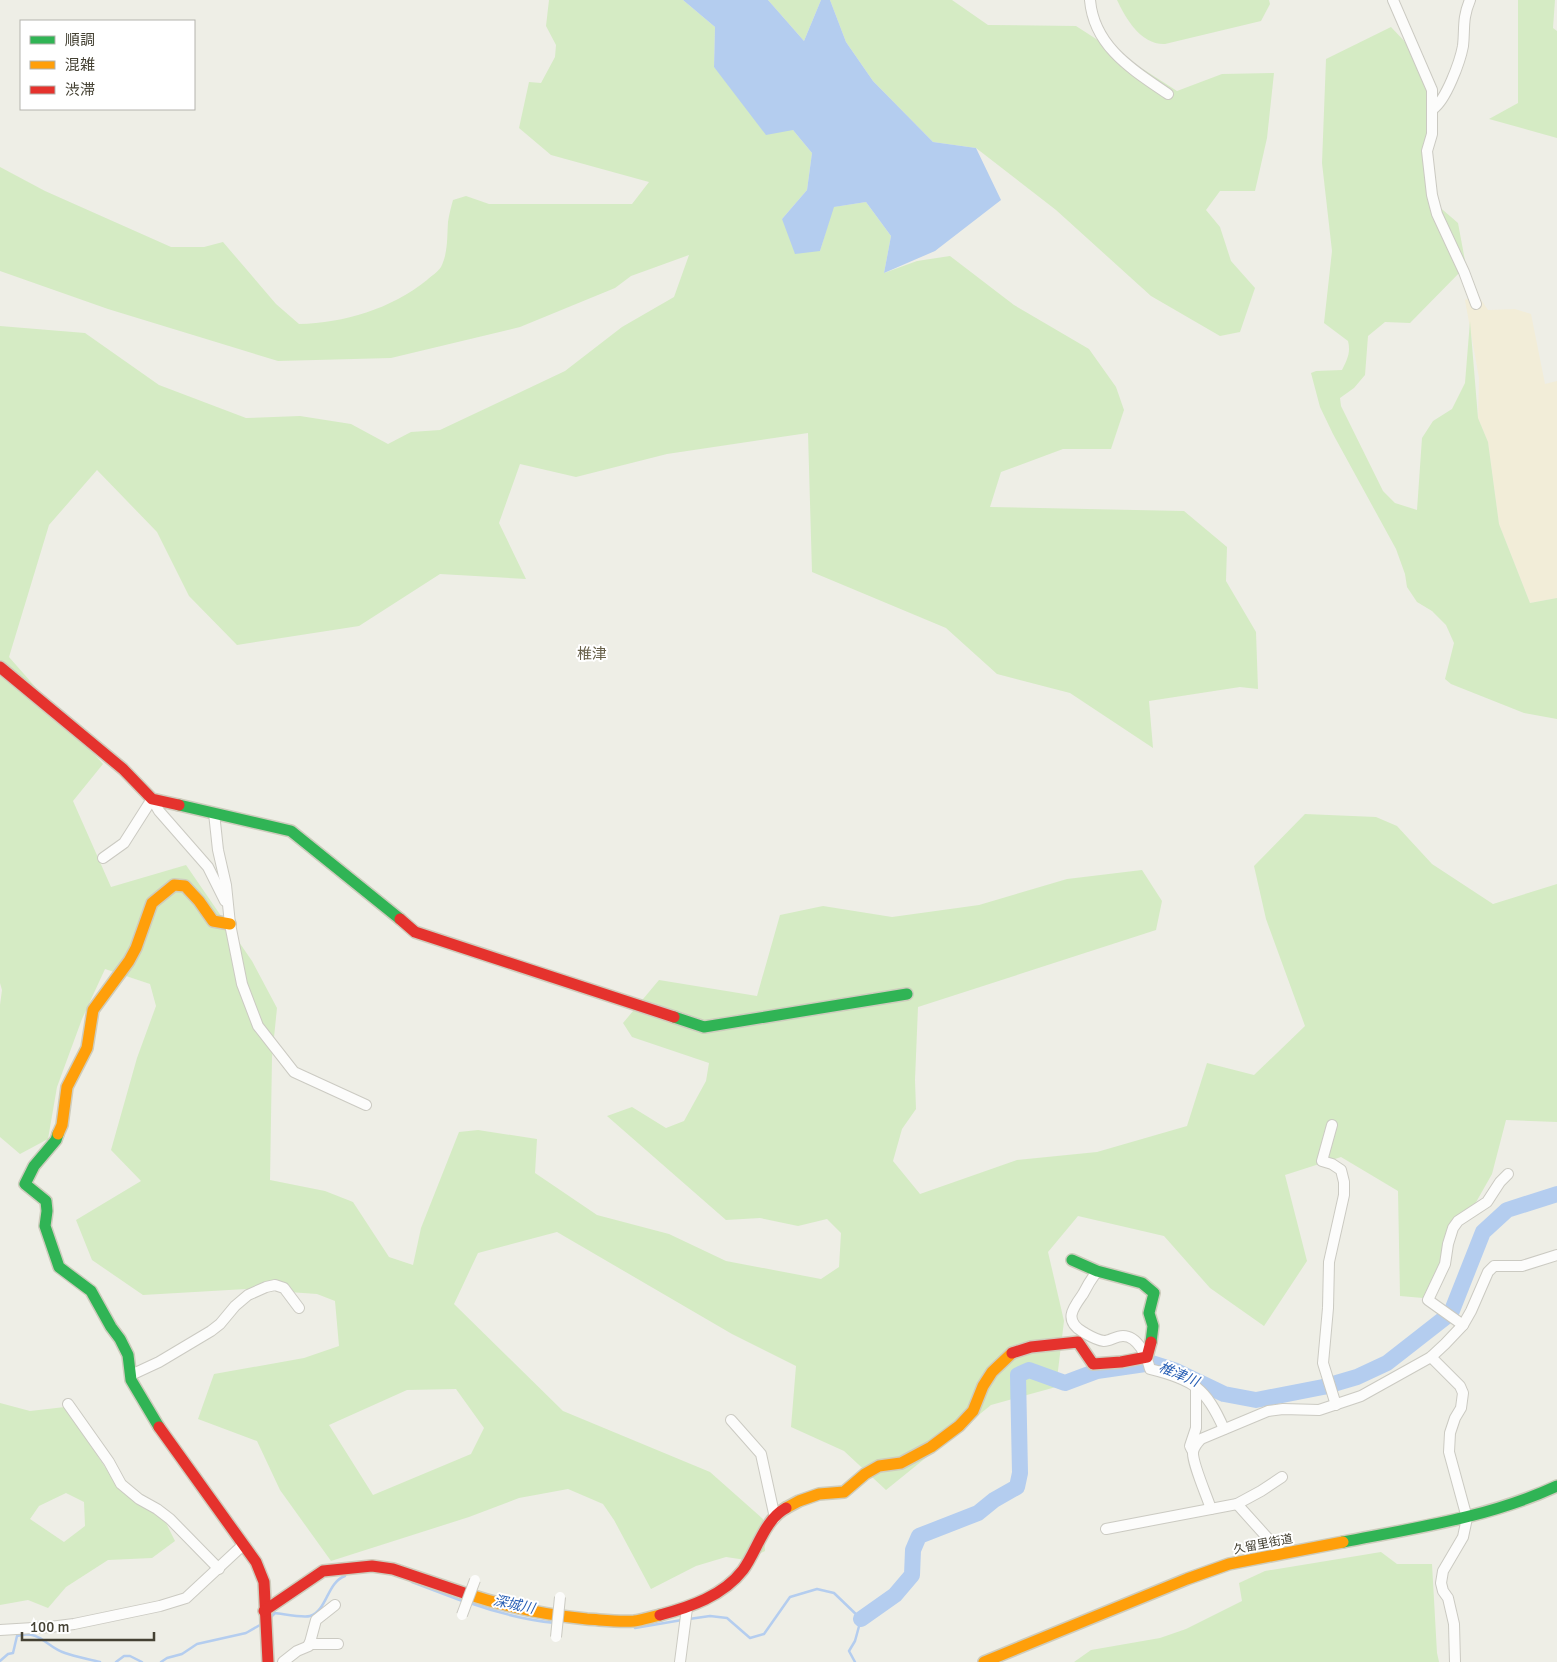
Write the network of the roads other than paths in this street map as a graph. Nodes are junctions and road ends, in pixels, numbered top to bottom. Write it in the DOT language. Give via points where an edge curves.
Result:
graph roads {
  1 [pos="1090,0"];
  2 [pos="1393,0"];
  3 [pos="1470,0"];
  4 [pos="1168,94"];
  5 [pos="1433,109"];
  6 [pos="1476,304"];
  7 [pos="0,667"];
  8 [pos="152,799"];
  9 [pos="214,813"];
  10 [pos="102,858"];
  11 [pos="222,869"];
  12 [pos="210,871"];
  13 [pos="228,908"];
  14 [pos="230,924"];
  15 [pos="907,994"];
  16 [pos="366,1105"];
  17 [pos="1332,1125"];
  18 [pos="1508,1174"];
  19 [pos="1557,1255"];
  20 [pos="1072,1260"];
  21 [pos="1097,1271"];
  22 [pos="299,1308"];
  23 [pos="1463,1325"];
  24 [pos="1147,1357"];
  25 [pos="1431,1357"];
  26 [pos="131,1375"];
  27 [pos="1196,1387"];
  28 [pos="68,1404"];
  29 [pos="1336,1405"];
  30 [pos="731,1420"];
  31 [pos="1224,1429"];
  32 [pos="1193,1454"];
  33 [pos="1282,1477"];
  34 [pos="1557,1486"];
  35 [pos="1237,1504"];
  36 [pos="1211,1508"];
  37 [pos="775,1518"];
  38 [pos="1466,1518"];
  39 [pos="1106,1529"];
  40 [pos="243,1545"];
  41 [pos="1282,1554"];
  42 [pos="218,1569"];
  43 [pos="475,1580"];
  44 [pos="560,1597"];
  45 [pos="335,1605"];
  46 [pos="687,1608"];
  47 [pos="264,1611"];
  48 [pos="462,1615"];
  49 [pos="0,1630"];
  50 [pos="556,1637"];
  51 [pos="309,1644"];
  52 [pos="338,1644"];
  53 [pos="268,1662"];
  54 [pos="283,1662"];
  55 [pos="680,1662"];
  56 [pos="984,1662"];
  57 [pos="1455,1662"];
  1 -- 4 [label="street" via="1099,31 1115,55"];
  2 -- 5 [label="street" via="1432,90"];
  3 -- 5 [label="street" via="1463,20 1463,47 1456,68 1445,95"];
  5 -- 6 [label="street" via="1432,134 1427,151 1432,195"];
  7 -- 8 [label="street" via="123,769"];
  8 -- 9 [label="street"];
  8 -- 10 [label="street" via="124,843"];
  8 -- 12 [label="street"];
  9 -- 11 [label="street"];
  9 -- 15 [label="street" via="291,831 415,932 704,1027"];
  11 -- 12 [label="street"];
  11 -- 13 [label="street"];
  12 -- 13 [label="street"];
  13 -- 14 [label="street"];
  14 -- 16 [label="street" via="242,984 258,1026 294,1072"];
  14 -- 26 [label="street" via="213,920 185,886 174,885 152,903 136,948 93,1010 87,1048 67,1087 62,1125 56,1140 34,1166 25,1184 46,1201 45,1226 59,1267 91,1291 128,1355"];
  17 -- 29 [label="street" via="1322,1161 1340,1170 1344,1195 1329,1262 1324,1362"];
  18 -- 23 [label="street" via="1487,1202 1458,1221 1453,1228 1445,1264 1428,1300"];
  19 -- 23 [label="street" via="1522,1266 1494,1266 1488,1272"];
  20 -- 21 [label="street"];
  21 -- 24 [label="street" via="1142,1283 1154,1293 1149,1313 1153,1326"];
  21 -- 24 [label="street" via="1072,1311 1072,1320 1077,1328 1095,1339 1106,1341 1129,1337"];
  22 -- 26 [label="street" via="284,1288 266,1287 234,1306 211,1331"];
  23 -- 25 [label="street"];
  24 -- 27 [label="street" via="1150,1369 1172,1374"];
  24 -- 37 [label="street" via="1093,1364 1078,1342 1030,1347 1012,1353 992,1372 973,1411 931,1447 901,1463 879,1466 844,1492 819,1494 799,1501 780,1511"];
  25 -- 29 [label="street" via="1361,1396"];
  25 -- 38 [label="street" via="1463,1393 1461,1408 1450,1433 1449,1452"];
  26 -- 40 [label="street" via="157,1424"];
  27 -- 31 [label="street" via="1214,1406"];
  27 -- 32 [label="street" via="1196,1428 1190,1446"];
  28 -- 42 [label="street" via="121,1484 170,1519"];
  29 -- 31 [label="street" via="1319,1410 1268,1411"];
  30 -- 37 [label="street" via="761,1454"];
  31 -- 32 [label="street" via="1201,1439"];
  32 -- 36 [label="street"];
  33 -- 35 [label="street"];
  34 -- 38 [label="street, 久留里街道"];
  35 -- 36 [label="street"];
  35 -- 41 [label="street"];
  36 -- 39 [label="street"];
  37 -- 46 [label="street" via="744,1570 727,1587"];
  38 -- 41 [label="street, 久留里街道"];
  38 -- 57 [label="street" via="1463,1536 1441,1577 1454,1624"];
  40 -- 42 [label="street"];
  40 -- 47 [label="street" via="256,1562 264,1582"];
  41 -- 56 [label="street, 久留里街道" via="1229,1564 1187,1579"];
  42 -- 49 [label="street" via="186,1598 160,1606 74,1624"];
  43 -- 48 [label="street, bridge"];
  44 -- 50 [label="street, bridge"];
  45 -- 51 [label="street" via="316,1620"];
  46 -- 47 [label="street" via="635,1621 563,1617 497,1604 393,1569 372,1566 323,1571"];
  46 -- 55 [label="street"];
  47 -- 53 [label="street"];
  51 -- 52 [label="street"];
  51 -- 54 [label="street"];
}
